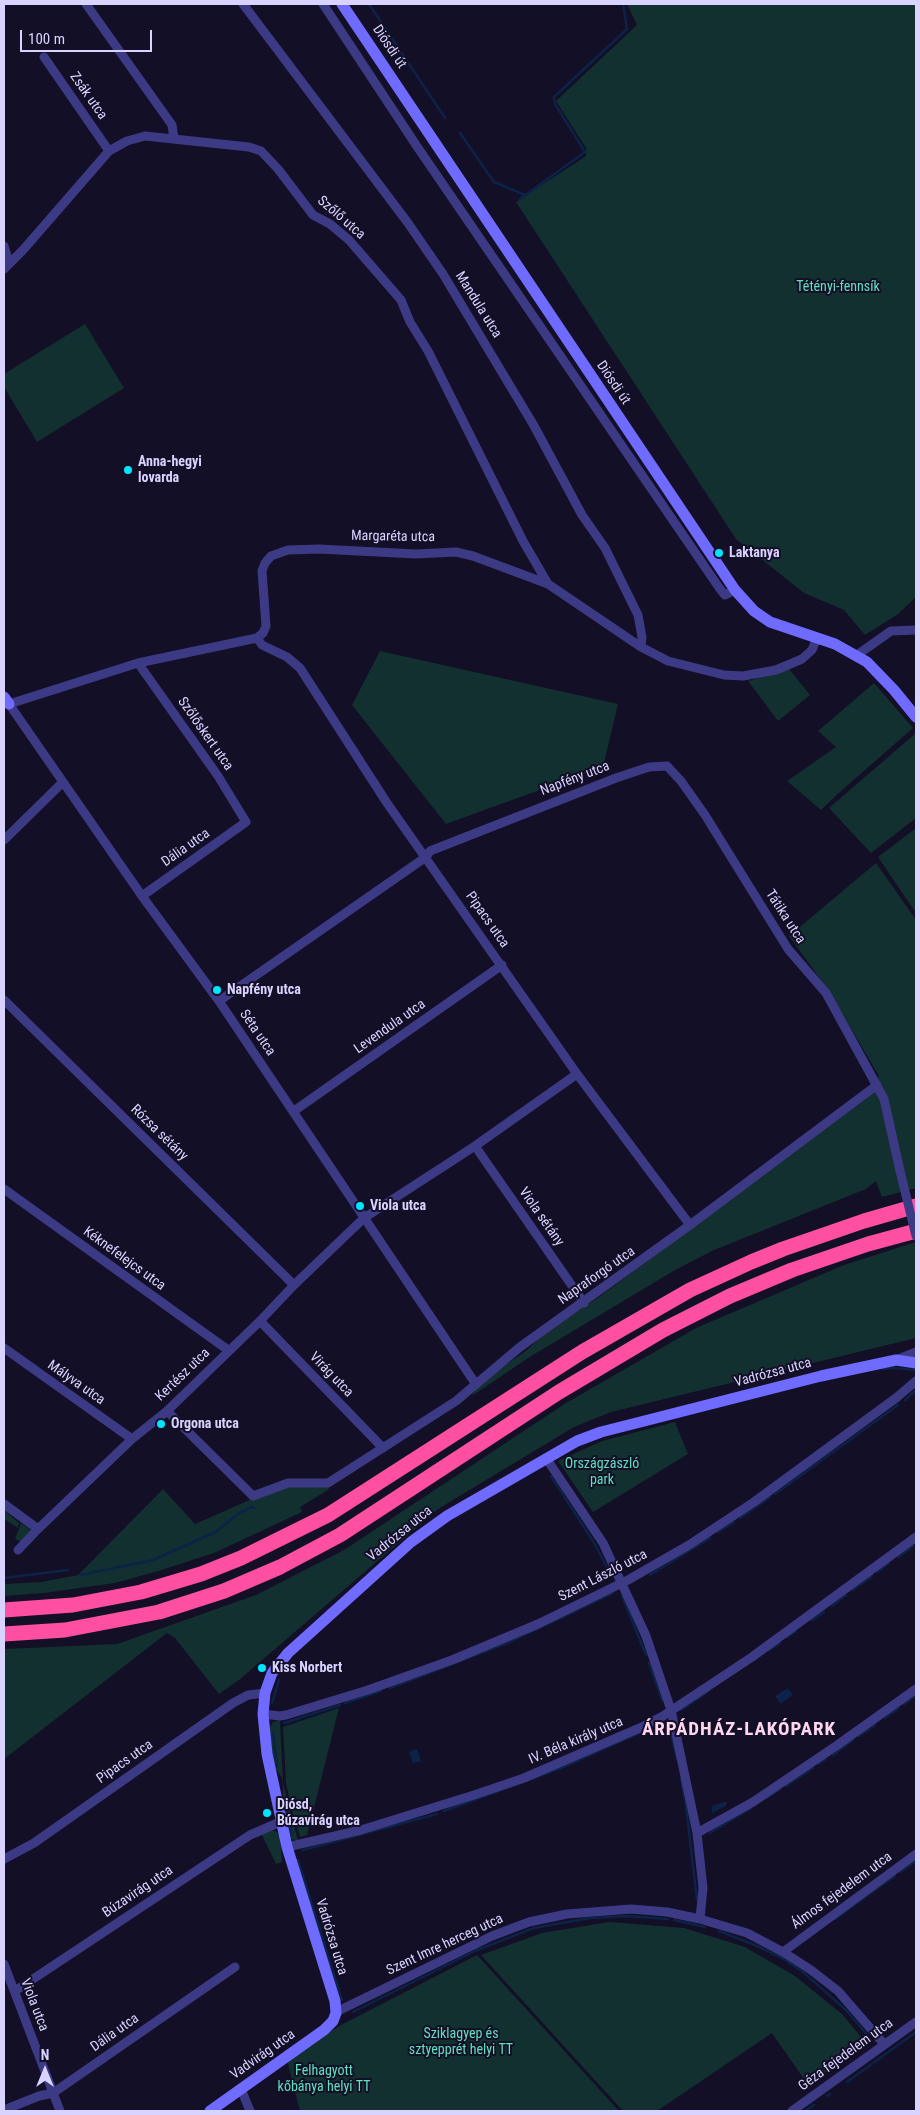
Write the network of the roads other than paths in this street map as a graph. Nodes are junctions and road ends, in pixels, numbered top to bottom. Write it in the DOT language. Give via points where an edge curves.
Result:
graph roads {
  1 [pos="86,4"];
  2 [pos="243,4"];
  3 [pos="323,4"];
  4 [pos="342,4"];
  5 [pos="44,57"];
  6 [pos="174,138"];
  7 [pos="109,151"];
  8 [pos="4,246"];
  9 [pos="6,266"];
  10 [pos="548,584"];
  11 [pos="735,590"];
  12 [pos="916,630"];
  13 [pos="257,638"];
  14 [pos="817,638"];
  15 [pos="641,647"];
  16 [pos="857,655"];
  17 [pos="138,663"];
  18 [pos="6,700"];
  19 [pos="916,717"];
  20 [pos="667,766"];
  21 [pos="63,782"];
  22 [pos="246,822"];
  23 [pos="4,840"];
  24 [pos="426,857"];
  25 [pos="142,896"];
  26 [pos="502,965"];
  27 [pos="4,1000"];
  28 [pos="219,1001"];
  29 [pos="577,1074"];
  30 [pos="878,1085"];
  31 [pos="294,1111"];
  32 [pos="475,1146"];
  33 [pos="4,1189"];
  34 [pos="916,1206"];
  35 [pos="364,1218"];
  36 [pos="690,1225"];
  37 [pos="916,1231"];
  38 [pos="916,1236"];
  39 [pos="294,1285"];
  40 [pos="584,1303"];
  41 [pos="260,1321"];
  42 [pos="4,1348"];
  43 [pos="228,1350"];
  44 [pos="916,1352"];
  45 [pos="896,1360"];
  46 [pos="916,1363"];
  47 [pos="916,1382"];
  48 [pos="476,1383"];
  49 [pos="166,1411"];
  50 [pos="132,1439"];
  51 [pos="383,1448"];
  52 [pos="546,1458"];
  53 [pos="4,1504"];
  54 [pos="38,1529"];
  55 [pos="916,1537"];
  56 [pos="18,1550"];
  57 [pos="623,1583"];
  58 [pos="4,1610"];
  59 [pos="4,1634"];
  60 [pos="916,1689"];
  61 [pos="265,1693"];
  62 [pos="671,1710"];
  63 [pos="263,1714"];
  64 [pos="280,1822"];
  65 [pos="697,1833"];
  66 [pos="287,1848"];
  67 [pos="916,1854"];
  68 [pos="4,1859"];
  69 [pos="700,1919"];
  70 [pos="783,1952"];
  71 [pos="4,1964"];
  72 [pos="235,1967"];
  73 [pos="15,1991"];
  74 [pos="334,2016"];
  75 [pos="916,2022"];
  76 [pos="884,2044"];
  77 [pos="241,2089"];
  78 [pos="53,2093"];
  79 [pos="4,2110"];
  80 [pos="60,2111"];
  81 [pos="210,2111"];
  82 [pos="250,2111"];
  83 [pos="792,2111"];
  1 -- 6 [label="street" via="172,125"];
  2 -- 15 [label="street, Mandula utca" via="443,274 533,424 582,516 605,548 638,616"];
  3 -- 11 [label="street" via="720,589 725,595"];
  4 -- 11 [label="street, Diósdi út"];
  5 -- 7 [label="street, Zsák utca"];
  6 -- 7 [label="street, Szőlő utca" via="145,136"];
  6 -- 10 [label="street, Szőlő utca" via="261,151 313,215 349,240 395,292 428,351 522,541"];
  7 -- 9 [label="street, Szőlő utca"];
  8 -- 9 [label="street"];
  10 -- 13 [label="street, Margaréta utca" via="456,552 288,550 271,556 262,571 266,626"];
  10 -- 15 [label="street, Margaréta utca"];
  11 -- 14 [label="street, Diósdi út" via="762,617"];
  12 -- 16 [label="street" via="891,631"];
  13 -- 17 [label="street"];
  13 -- 24 [label="street, Pipacs utca" via="262,645 287,657 300,668"];
  14 -- 15 [label="street, Margaréta utca" via="812,650 802,659 776,670 743,676 724,675 668,661"];
  14 -- 16 [label="street, Diósdi út"];
  16 -- 19 [label="street, Diósdi út" via="880,675"];
  17 -- 18 [label="street"];
  17 -- 22 [label="street, Szőlőskert utca" via="218,776"];
  18 -- 21 [label="street, Séta utca"];
  20 -- 24 [label="street, Napfény utca" via="616,778 451,841 430,851"];
  20 -- 30 [label="street, Tátika utca" via="706,815 784,943 826,993"];
  21 -- 23 [label="street"];
  21 -- 25 [label="street, Séta utca"];
  22 -- 25 [label="street, Dália utca"];
  24 -- 26 [label="street, Pipacs utca"];
  24 -- 28 [label="street, Napfény utca"];
  25 -- 28 [label="street, Séta utca"];
  26 -- 29 [label="street, Pipacs utca"];
  26 -- 31 [label="street, Levendula utca"];
  27 -- 39 [label="street, Rózsa sétány"];
  28 -- 31 [label="street, Séta utca"];
  29 -- 32 [label="street"];
  29 -- 36 [label="street, Pipacs utca"];
  30 -- 36 [label="street, Napraforgó utca"];
  30 -- 38 [label="street, Tátika utca, bridge" via="884,1098"];
  31 -- 35 [label="street, Séta utca"];
  32 -- 35 [label="street"];
  32 -- 40 [label="street, Viola sétány"];
  33 -- 43 [label="street, Kéknefelejcs utca"];
  34 -- 58 [label="highway" via="783,1249 690,1290 582,1352 328,1515 241,1558 132,1594 73,1605"];
  35 -- 39 [label="street, Kertész utca"];
  35 -- 48 [label="street, Séta utca"];
  36 -- 40 [label="street, Napraforgó utca"];
  37 -- 59 [label="highway" via="792,1270 730,1296 663,1330 559,1392 340,1535 280,1567 224,1591 159,1612 65,1630"];
  39 -- 41 [label="street, Kertész utca"];
  40 -- 48 [label="street, Napraforgó utca" via="520,1347"];
  41 -- 43 [label="street, Kertész utca"];
  41 -- 51 [label="street, Virág utca"];
  42 -- 50 [label="street, Mályva utca"];
  43 -- 49 [label="street, Kertész utca"];
  44 -- 45 [label="street"];
  45 -- 46 [label="street, Vadrózsa utca"];
  45 -- 52 [label="street, Vadrózsa utca" via="601,1432 577,1440"];
  47 -- 57 [label="street, Szent László utca" via="754,1502"];
  48 -- 51 [label="street, Napraforgó utca" via="456,1401"];
  49 -- 50 [label="street, Kertész utca"];
  49 -- 51 [label="street, Napraforgó utca" via="253,1496 288,1483 328,1483"];
  50 -- 54 [label="street, Kertész utca"];
  52 -- 57 [label="street" via="603,1543"];
  52 -- 61 [label="street, Vadrózsa utca" via="446,1516 412,1542 288,1653 272,1673"];
  53 -- 54 [label="street"];
  54 -- 56 [label="street, Kertész utca"];
  55 -- 62 [label="street, IV. Béla király utca" via="752,1657"];
  57 -- 62 [label="street" via="646,1636"];
  57 -- 63 [label="street, Szent László utca" via="452,1660 286,1715"];
  60 -- 65 [label="street" via="753,1802"];
  61 -- 63 [label="street, Vadrózsa utca"];
  61 -- 68 [label="street, Pipacs utca" via="248,1695 233,1703 34,1843"];
  62 -- 65 [label="street"];
  62 -- 66 [label="street, IV. Béla király utca" via="642,1727 524,1778 426,1811"];
  63 -- 64 [label="street, Vadrózsa utca"];
  64 -- 66 [label="street, Vadrózsa utca"];
  64 -- 73 [label="street, Búzavirág utca" via="250,1834"];
  65 -- 69 [label="street" via="703,1888"];
  66 -- 74 [label="street, Vadrózsa utca" via="335,2001"];
  67 -- 70 [label="street, Álmos fejedelem utca"];
  69 -- 70 [label="street, Szent Imre herceg utca" via="747,1933"];
  69 -- 74 [label="street, Szent Imre herceg utca" via="631,1909 567,1914 529,1922 492,1936"];
  70 -- 76 [label="street, Szent Imre herceg utca" via="838,1991"];
  71 -- 73 [label="street, Viola utca"];
  72 -- 78 [label="street, Dália utca"];
  73 -- 78 [label="street, Viola utca"];
  74 -- 77 [label="street, Vadvirág utca" via="317,2035"];
  75 -- 76 [label="street, Géza fejedelem utca"];
  76 -- 83 [label="street, Géza fejedelem utca"];
  77 -- 81 [label="street, Vadvirág utca"];
  77 -- 82 [label="street"];
  78 -- 79 [label="street, Dália utca"];
  78 -- 80 [label="street, Viola utca"];
}
